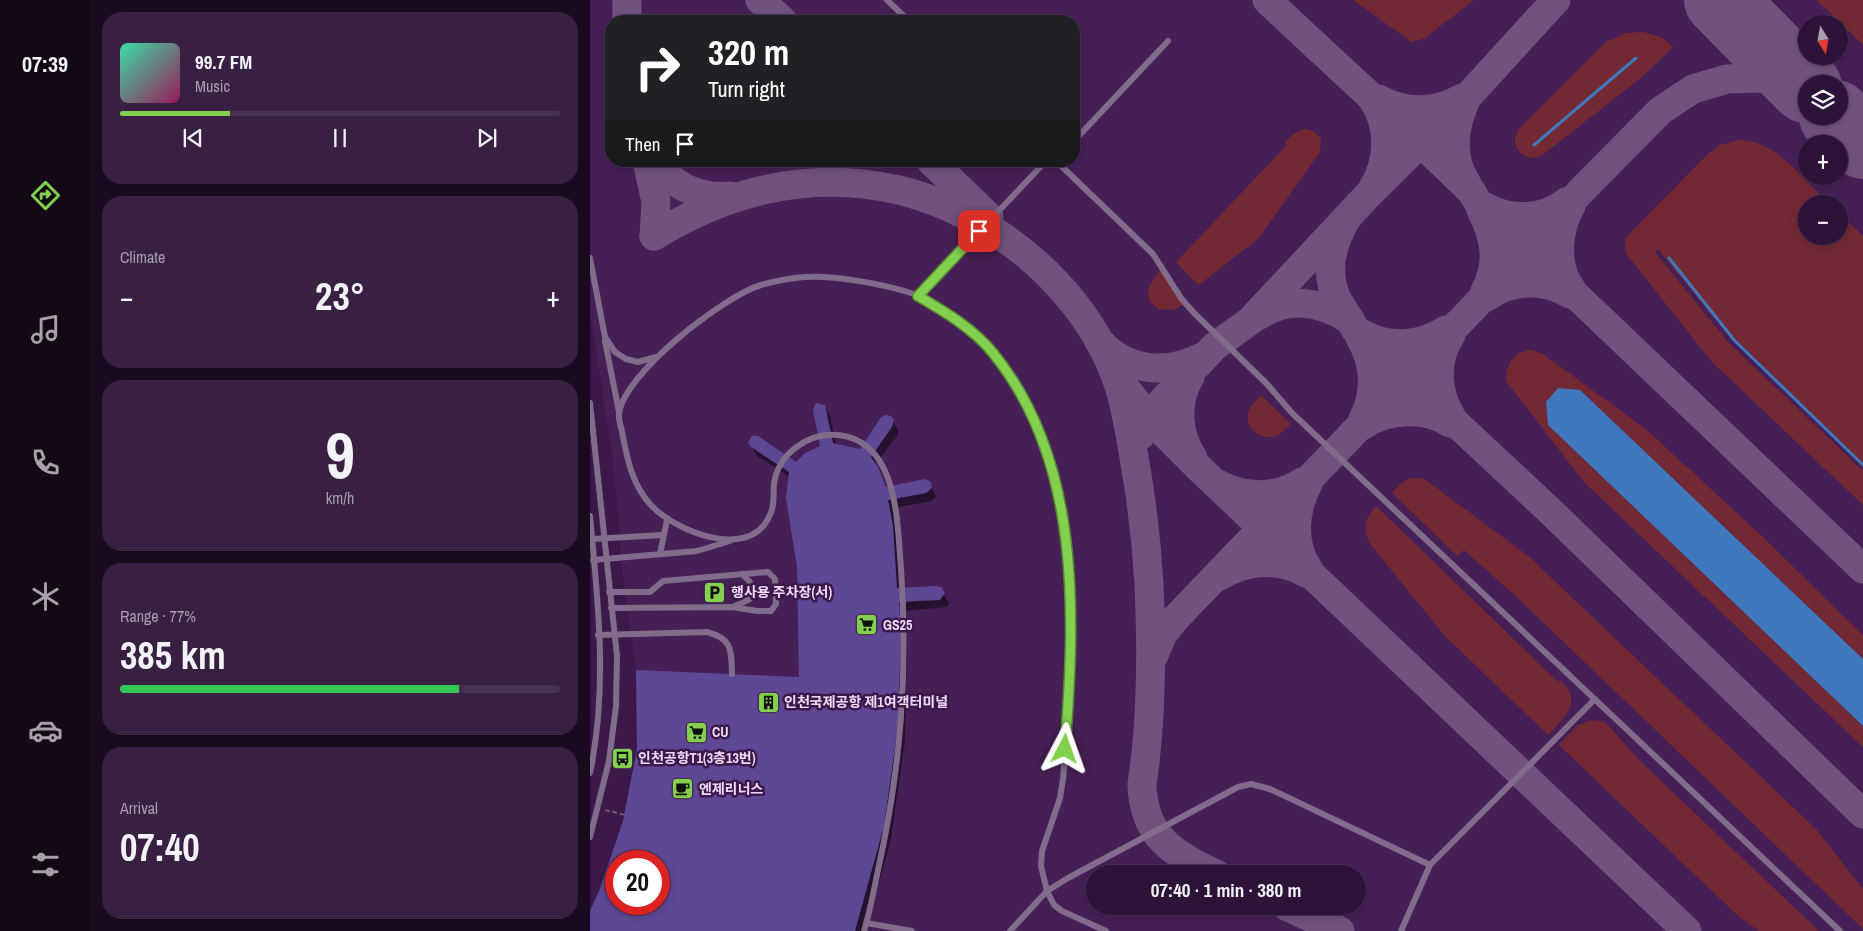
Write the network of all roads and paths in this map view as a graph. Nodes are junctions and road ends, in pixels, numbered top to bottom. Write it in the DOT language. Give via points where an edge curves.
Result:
graph roads {
  1 [pos="887,0"];
  2 [pos="903,15"];
  3 [pos="1168,41"];
  4 [pos="1080,135"];
  5 [pos="1040,167"];
  6 [pos="1062,167"];
  7 [pos="590,258"];
  8 [pos="918,296"];
  9 [pos="604,337"];
  10 [pos="664,352"];
  11 [pos="590,403"];
  12 [pos="619,413"];
  13 [pos="590,516"];
  14 [pos="667,520"];
  15 [pos="663,535"];
  16 [pos="592,539"];
  17 [pos="737,539"];
  18 [pos="660,554"];
  19 [pos="593,560"];
  20 [pos="742,574"];
  21 [pos="609,592"];
  22 [pos="732,607"];
  23 [pos="611,608"];
  24 [pos="598,635"];
  25 [pos="732,674"];
  26 [pos="1595,699"];
  27 [pos="590,773"];
  28 [pos="599,808"];
  29 [pos="625,815"];
  30 [pos="590,837"];
  31 [pos="1430,866"];
  32 [pos="1047,891"];
  33 [pos="866,923"];
  34 [pos="864,931"];
  35 [pos="912,931"];
  36 [pos="1010,931"];
  37 [pos="1106,931"];
  38 [pos="1401,931"];
  39 [pos="1840,931"];
  1 -- 2 [label="lane"];
  3 -- 4 [label="lane"];
  5 -- 8 [label="lane"];
  6 -- 26 [label="lane" via="1153,254 1181,298 1292,413"];
  7 -- 9 [label="lane"];
  8 -- 10 [label="lane" via="829,276 800,277 760,285 711,311"];
  8 -- 32 [label="lane" via="964,326 993,352 1024,395 1046,445 1057,482 1069,583 1070,652 1063,779 1042,851 1041,866"];
  9 -- 10 [label="lane" via="615,352 638,362"];
  9 -- 12 [label="lane"];
  10 -- 12 [label="lane" via="637,380"];
  11 -- 21 [label="lane, bridge"];
  12 -- 14 [label="lane" via="628,465 649,504"];
  13 -- 16 [label="lane"];
  14 -- 15 [label="lane"];
  14 -- 17 [label="lane" via="699,534"];
  15 -- 16 [label="lane"];
  15 -- 18 [label="lane"];
  16 -- 19 [label="lane"];
  17 -- 18 [label="lane" via="697,552"];
  17 -- 33 [label="lane" via="754,534 765,525 774,502 777,472 790,451 806,440 836,434 849,437 875,454 884,466 898,525 905,632 902,726 888,826"];
  18 -- 19 [label="lane"];
  19 -- 24 [label="lane"];
  20 -- 21 [label="lane" via="661,582 650,592"];
  20 -- 22 [label="lane" via="750,582 750,599"];
  20 -- 22 [label="lane" via="773,574 776,604 771,611"];
  21 -- 23 [label="lane, bridge"];
  22 -- 23 [label="lane"];
  23 -- 30 [label="lane, bridge" via="617,656 616,706 609,761"];
  24 -- 25 [label="lane" via="707,632 719,635 728,642"];
  24 -- 27 [label="lane" via="601,686 597,738"];
  26 -- 31 [label="lane"];
  26 -- 39 [label="lane"];
  28 -- 29 [label="path"];
  31 -- 32 [label="lane" via="1270,789 1251,784 1238,787"];
  31 -- 38 [label="lane"];
  32 -- 36 [label="lane"];
  32 -- 37 [label="lane" via="1054,905 1062,911"];
  33 -- 34 [label="lane"];
  33 -- 35 [label="lane"];
}
